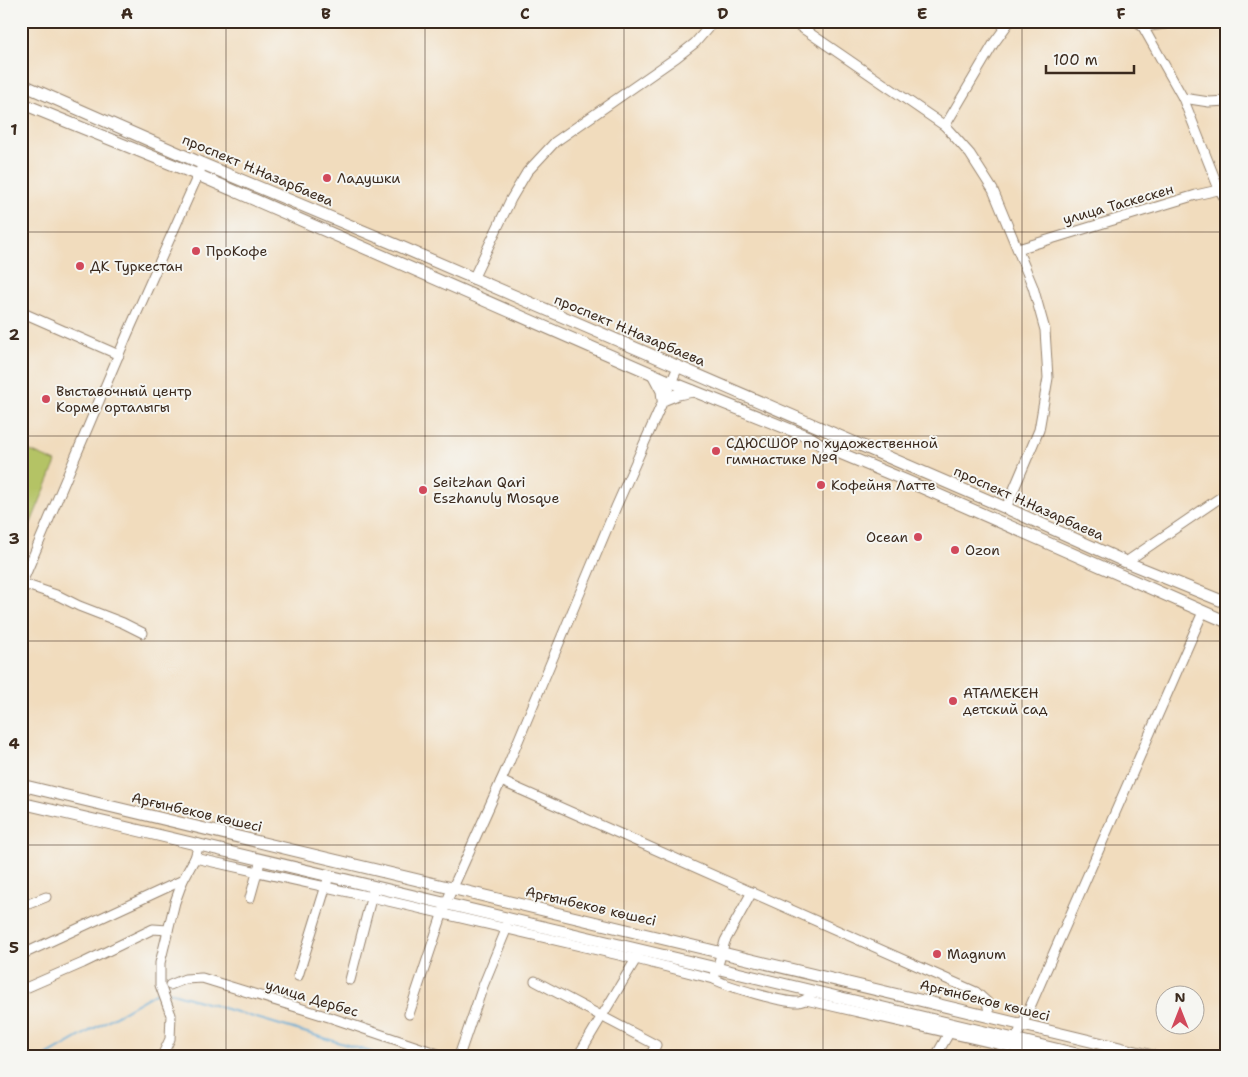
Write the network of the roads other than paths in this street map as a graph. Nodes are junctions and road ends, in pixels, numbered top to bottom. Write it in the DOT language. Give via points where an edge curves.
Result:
graph roads {
  1 [pos="714,21"];
  2 [pos="792,21"];
  3 [pos="1010,21"];
  4 [pos="1186,21"];
  5 [pos="1140,24"];
  6 [pos="21,84"];
  7 [pos="1183,98"];
  8 [pos="1227,100"];
  9 [pos="21,103"];
  10 [pos="945,126"];
  11 [pos="203,164"];
  12 [pos="198,175"];
  13 [pos="1223,188"];
  14 [pos="1227,202"];
  15 [pos="1018,249"];
  16 [pos="473,279"];
  17 [pos="21,312"];
  18 [pos="119,355"];
  19 [pos="678,367"];
  20 [pos="653,374"];
  21 [pos="671,382"];
  22 [pos="693,391"];
  23 [pos="664,400"];
  24 [pos="1227,494"];
  25 [pos="1006,508"];
  26 [pos="1126,562"];
  27 [pos="22,584"];
  28 [pos="1227,603"];
  29 [pos="1203,612"];
  30 [pos="1227,622"];
  31 [pos="143,633"];
  32 [pos="501,781"];
  33 [pos="21,785"];
  34 [pos="21,803"];
  35 [pos="200,844"];
  36 [pos="195,858"];
  37 [pos="261,859"];
  38 [pos="257,872"];
  39 [pos="183,880"];
  40 [pos="328,882"];
  41 [pos="452,888"];
  42 [pos="373,892"];
  43 [pos="752,892"];
  44 [pos="46,897"];
  45 [pos="250,898"];
  46 [pos="21,907"];
  47 [pos="444,908"];
  48 [pos="506,917"];
  49 [pos="168,930"];
  50 [pos="506,930"];
  51 [pos="721,952"];
  52 [pos="637,954"];
  53 [pos="21,955"];
  54 [pos="715,973"];
  55 [pos="298,976"];
  56 [pos="350,980"];
  57 [pos="535,981"];
  58 [pos="170,985"];
  59 [pos="21,990"];
  60 [pos="814,991"];
  61 [pos="806,1000"];
  62 [pos="409,1014"];
  63 [pos="602,1017"];
  64 [pos="990,1017"];
  65 [pos="1022,1025"];
  66 [pos="949,1033"];
  67 [pos="1016,1039"];
  68 [pos="1113,1051"];
  69 [pos="162,1056"];
  70 [pos="444,1056"];
  71 [pos="459,1056"];
  72 [pos="578,1056"];
  73 [pos="650,1056"];
  74 [pos="936,1056"];
  75 [pos="1049,1056"];
  76 [pos="1085,1056"];
  77 [pos="1153,1056"];
  1 -- 16 [label="street" via="695,43 556,142 527,172"];
  2 -- 10 [label="street"];
  3 -- 10 [label="street"];
  4 -- 5 [label="street"];
  5 -- 7 [label="street"];
  6 -- 11 [label="main road, проспект Н.Назарбаева"];
  7 -- 8 [label="street" via="1209,102"];
  7 -- 13 [label="street"];
  9 -- 12 [label="main road, проспект Н.Назарбаева"];
  10 -- 15 [label="street" via="970,154 993,190"];
  11 -- 12 [label="street"];
  11 -- 16 [label="main road, проспект Н.Назарбаева"];
  12 -- 18 [label="street"];
  12 -- 20 [label="main road, проспект Н.Назарбаева"];
  13 -- 14 [label="street"];
  13 -- 15 [label="street, улица Таскескен"];
  15 -- 25 [label="street" via="1045,330 1048,378 1039,430"];
  16 -- 19 [label="main road, проспект Н.Назарбаева"];
  17 -- 18 [label="street"];
  18 -- 27 [label="street"];
  19 -- 21 [label="street"];
  19 -- 25 [label="main road, проспект Н.Назарбаева"];
  20 -- 21 [label="main road, проспект Н.Назарбаева"];
  20 -- 23 [label="main road"];
  21 -- 22 [label="main road, проспект Н.Назарбаева"];
  21 -- 23 [label="street"];
  22 -- 23 [label="main road"];
  22 -- 29 [label="main road, проспект Н.Назарбаева" via="811,438"];
  23 -- 32 [label="street"];
  24 -- 26 [label="street"];
  25 -- 26 [label="main road, проспект Н.Назарбаева"];
  26 -- 28 [label="main road, проспект Н.Назарбаева"];
  27 -- 31 [label="street" via="59,596"];
  29 -- 30 [label="main road, проспект Н.Назарбаева"];
  29 -- 65 [label="street"];
  32 -- 41 [label="street"];
  32 -- 43 [label="street"];
  33 -- 41 [label="main road, Арғынбеков көшесі"];
  34 -- 35 [label="main road"];
  35 -- 36 [label="street"];
  35 -- 37 [label="main road"];
  36 -- 38 [label="street"];
  36 -- 39 [label="street"];
  37 -- 38 [label="street"];
  37 -- 40 [label="main road"];
  38 -- 40 [label="street"];
  38 -- 45 [label="street"];
  39 -- 49 [label="street"];
  39 -- 53 [label="street"];
  40 -- 42 [label="main road"];
  40 -- 55 [label="street"];
  41 -- 47 [label="street"];
  41 -- 51 [label="main road, Арғынбеков көшесі"];
  42 -- 47 [label="main road"];
  42 -- 56 [label="street"];
  43 -- 51 [label="street"];
  43 -- 64 [label="street" via="976,992 987,1002"];
  44 -- 46 [label="street"];
  47 -- 48 [label="main road"];
  47 -- 50 [label="street"];
  47 -- 62 [label="street"];
  48 -- 50 [label="street"];
  48 -- 52 [label="main road"];
  49 -- 59 [label="street" via="153,929"];
  49 -- 69 [label="street" via="160,963 160,985 171,1015 170,1039"];
  50 -- 52 [label="street"];
  50 -- 71 [label="street"];
  51 -- 54 [label="street"];
  51 -- 64 [label="main road, Арғынбеков көшесі"];
  52 -- 54 [label="main road"];
  52 -- 63 [label="street"];
  54 -- 60 [label="main road"];
  54 -- 61 [label="street" via="731,987 788,1001"];
  57 -- 63 [label="street"];
  58 -- 70 [label="street, улица Дербес" via="185,979 202,978"];
  60 -- 61 [label="street"];
  60 -- 67 [label="main road"];
  61 -- 66 [label="street"];
  63 -- 72 [label="street"];
  63 -- 73 [label="street" via="656,1045"];
  64 -- 65 [label="main road, Арғынбеков көшесі"];
  65 -- 67 [label="street"];
  65 -- 68 [label="main road, Арғынбеков көшесі"];
  66 -- 74 [label="street"];
  66 -- 75 [label="street"];
  67 -- 76 [label="main road"];
  68 -- 77 [label="main road, Арғынбеков көшесі"];
}
